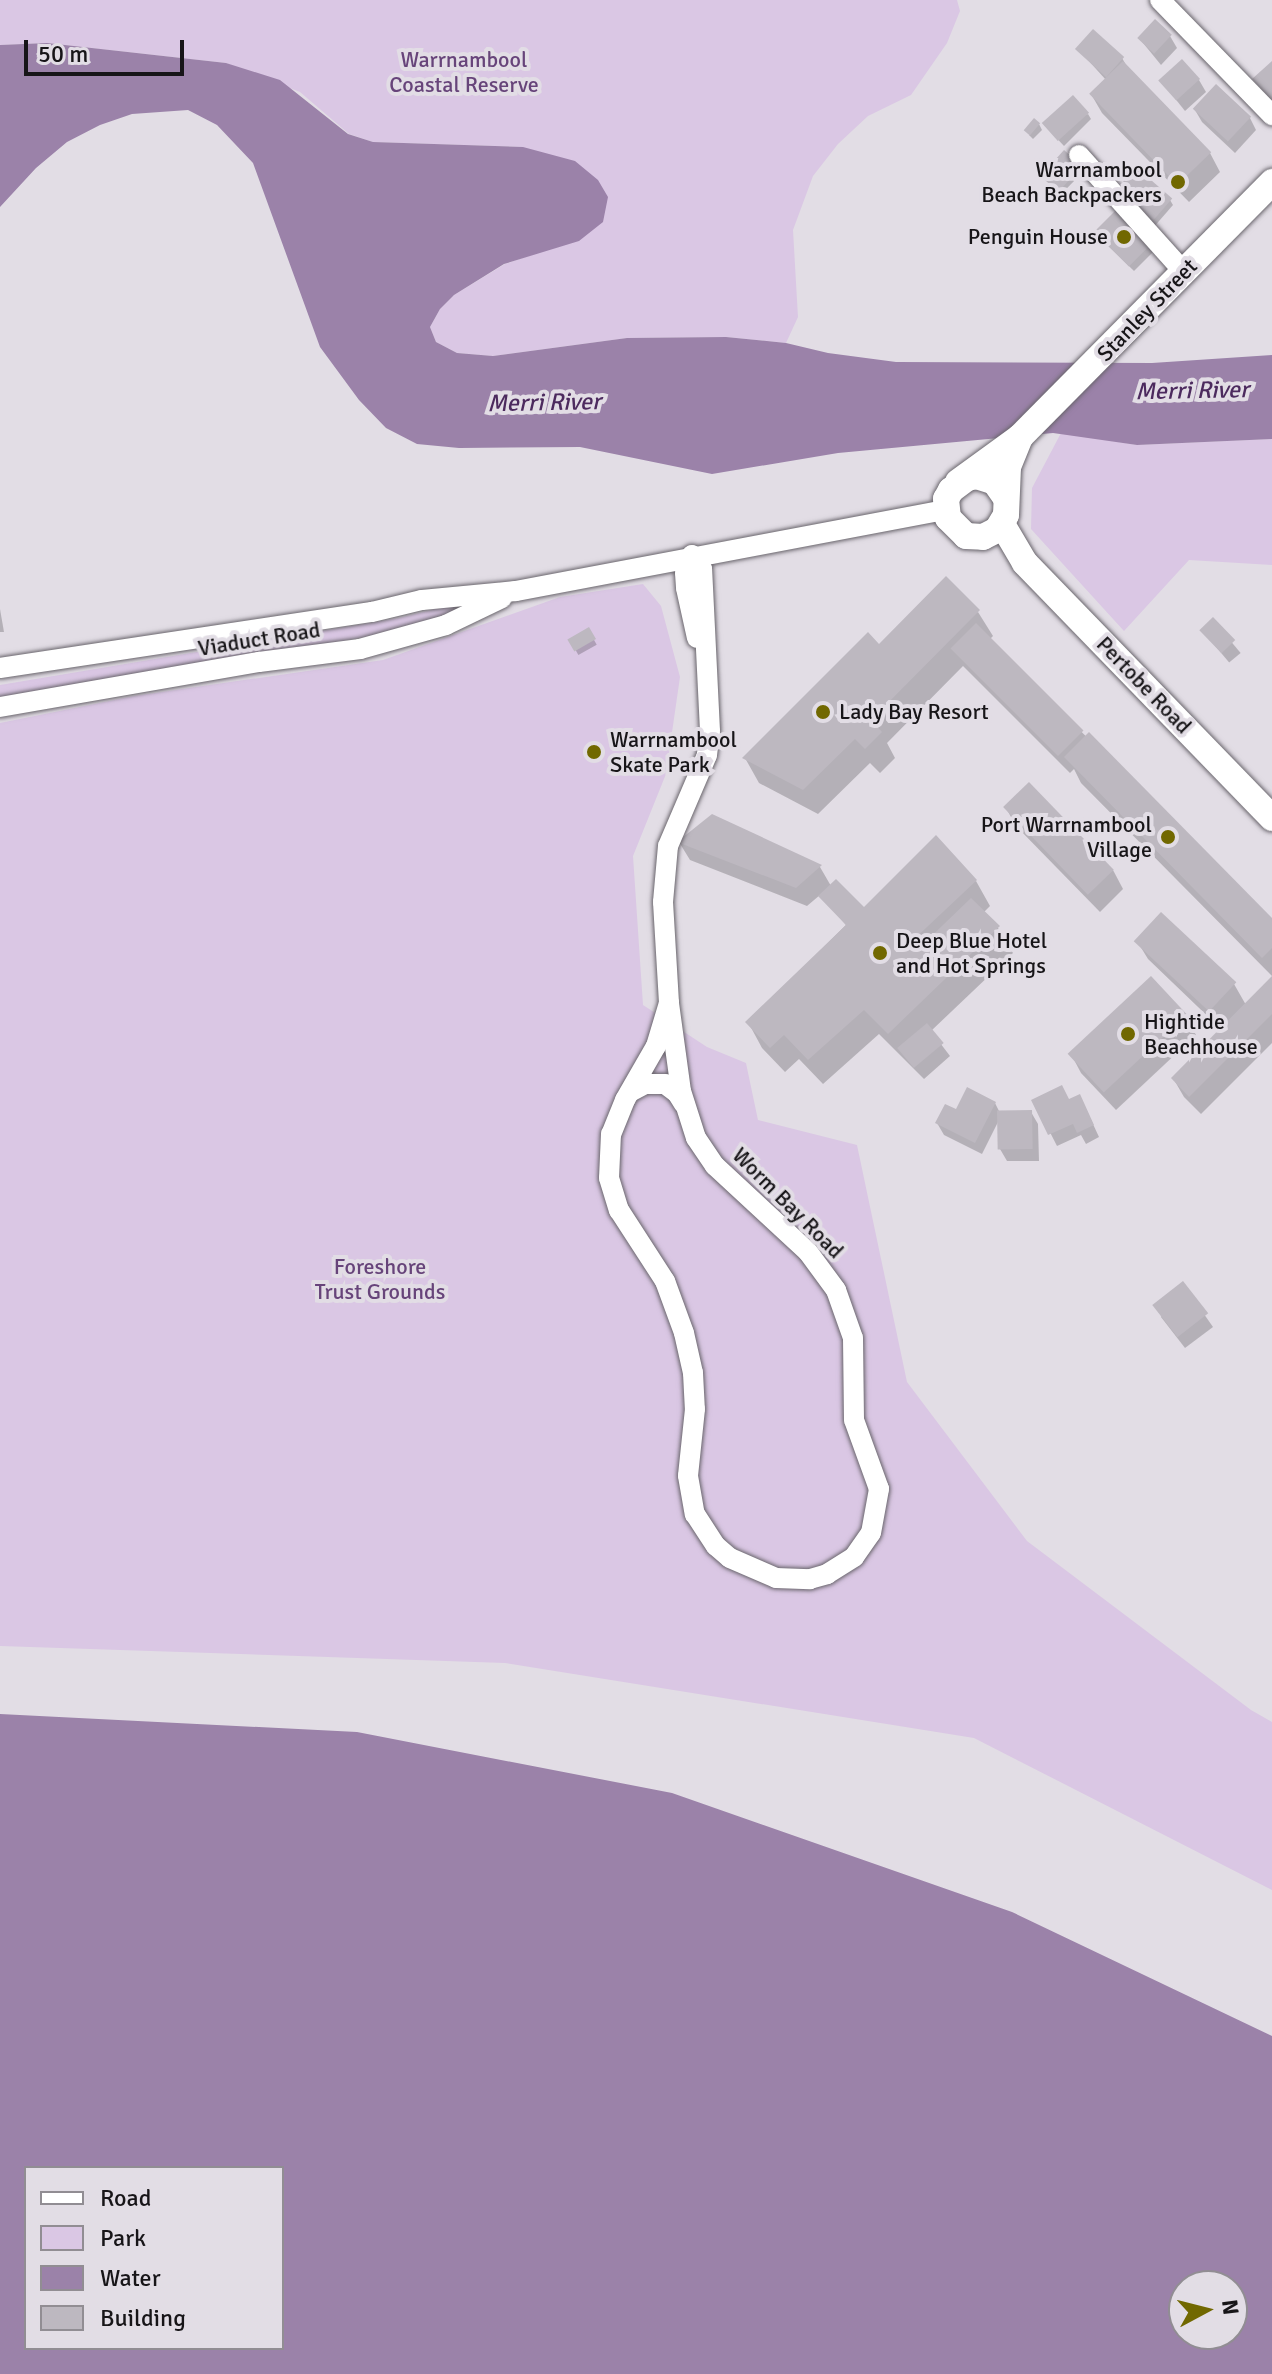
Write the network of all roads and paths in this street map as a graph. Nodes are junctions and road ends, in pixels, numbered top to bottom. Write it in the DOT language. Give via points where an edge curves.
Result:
graph roads {
  1 [pos="1160,0"];
  2 [pos="1272,115"];
  3 [pos="1079,155"];
  4 [pos="1272,182"];
  5 [pos="1184,272"];
  6 [pos="1020,437"];
  7 [pos="958,482"];
  8 [pos="945,510"];
  9 [pos="997,520"];
  10 [pos="692,555"];
  11 [pos="516,591"];
  12 [pos="0,668"];
  13 [pos="0,707"];
  14 [pos="1272,818"];
  15 [pos="669,1003"];
  16 [pos="630,1092"];
  17 [pos="685,1108"];
  1 -- 2 [label="street"];
  3 -- 5 [label="street"];
  4 -- 5 [label="street, Stanley Street"];
  5 -- 6 [label="street, Stanley Street"];
  6 -- 7 [label="street, Stanley Street"];
  6 -- 9 [label="street, Stanley Street"];
  7 -- 8 [label="street"];
  7 -- 9 [label="street" via="976,476 1002,489"];
  8 -- 9 [label="street" via="958,532"];
  8 -- 10 [label="street, Viaduct Road"];
  9 -- 14 [label="street, Pertobe Road" via="1016,551"];
  10 -- 11 [label="street, Viaduct Road"];
  10 -- 15 [label="street, Worm Bay Road" via="702,569 707,755 674,829 664,870"];
  11 -- 12 [label="street, Viaduct Road" via="422,600"];
  11 -- 13 [label="street, Viaduct Road" via="446,625 360,649"];
  15 -- 16 [label="street, Worm Bay Road" via="656,1046"];
  15 -- 17 [label="street, Worm Bay Road"];
  16 -- 17 [label="street" via="645,1084 665,1084"];
  16 -- 17 [label="street, Worm Bay Road" via="611,1134 609,1178 619,1210 665,1281 684,1333 693,1373 688,1476 695,1514 724,1554 761,1573 800,1580 827,1574 862,1546 879,1503 876,1477 854,1420 853,1338 845,1308 818,1263 715,1166 696,1138"];
}
